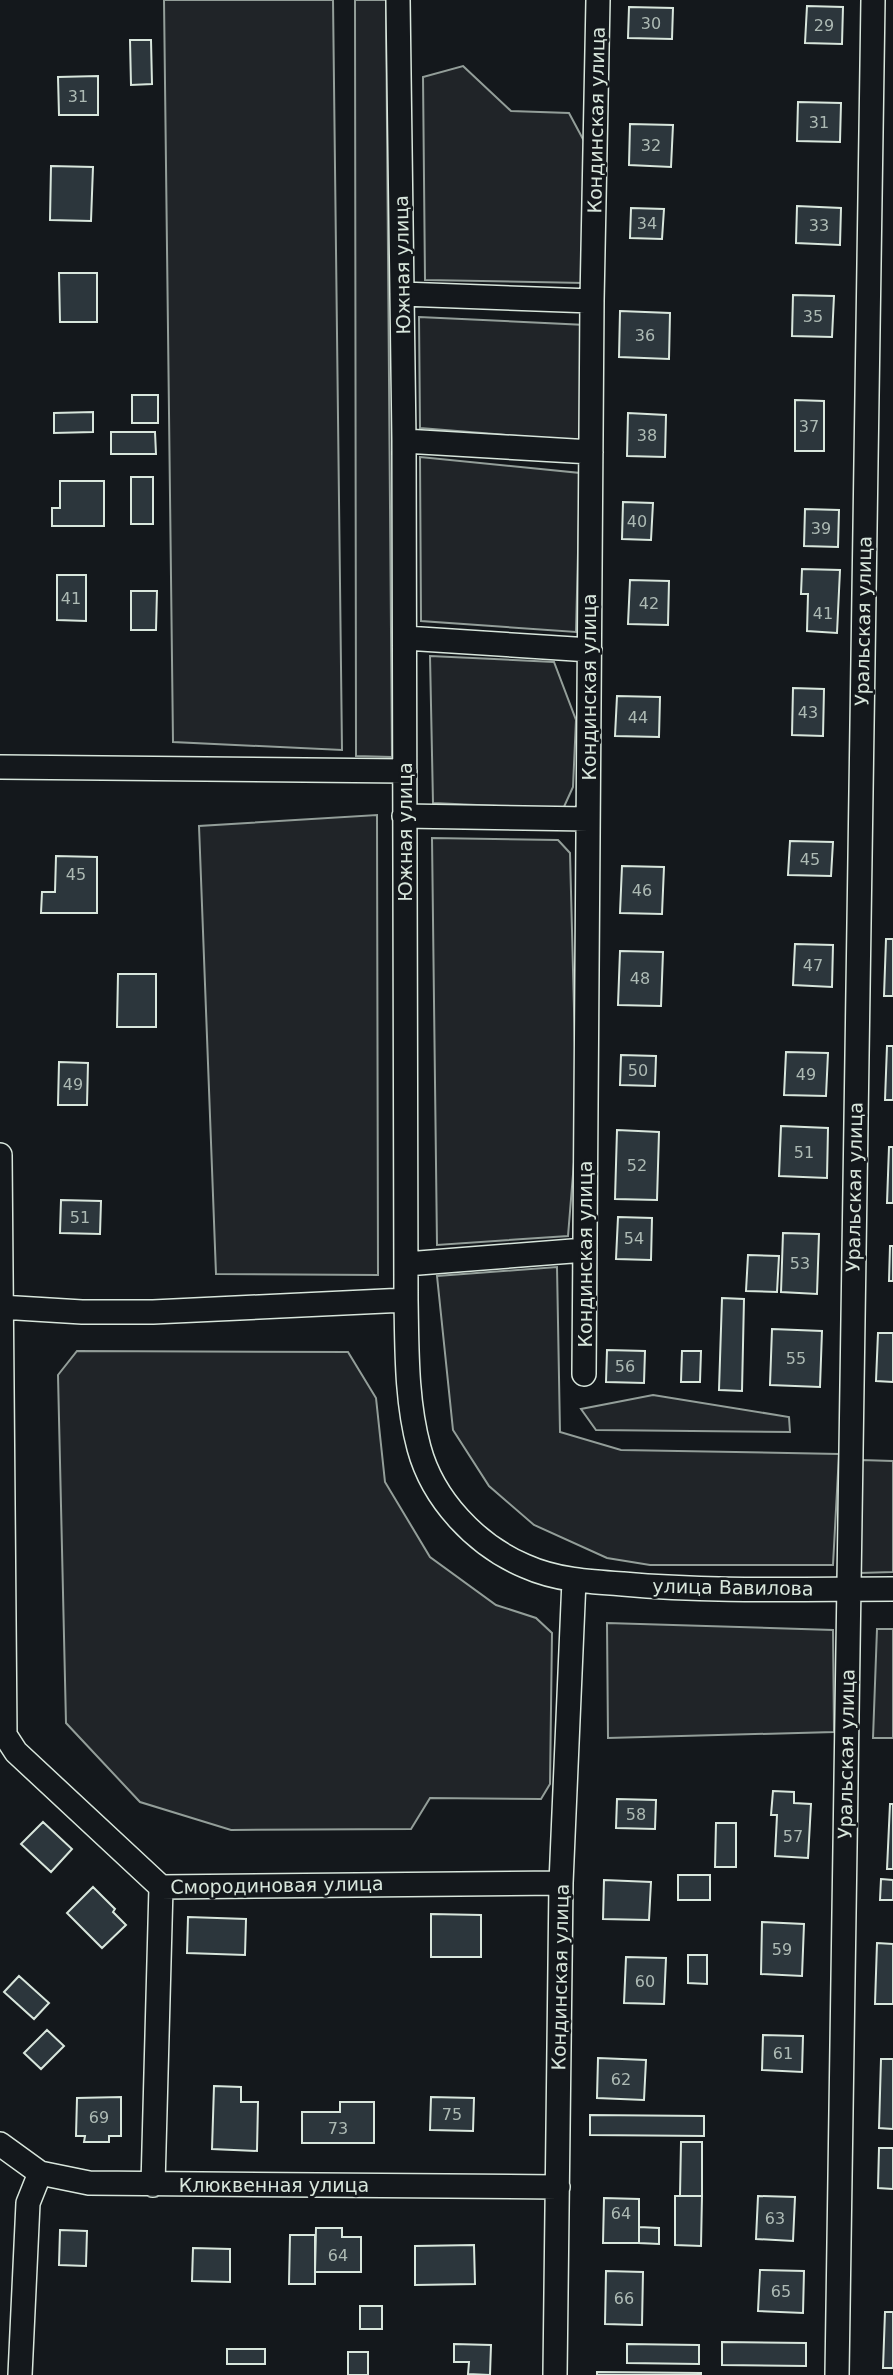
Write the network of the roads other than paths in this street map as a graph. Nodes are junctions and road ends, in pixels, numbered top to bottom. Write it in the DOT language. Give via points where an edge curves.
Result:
graph roads {
  1 [pos="398,0"];
  2 [pos="598,0"];
  3 [pos="873,0"];
  4 [pos="402,294"];
  5 [pos="592,301"];
  6 [pos="404,441"];
  7 [pos="591,452"];
  8 [pos="405,638"];
  9 [pos="590,650"];
  10 [pos="0,767"];
  11 [pos="405,771"];
  12 [pos="404,816"];
  13 [pos="588,819"];
  14 [pos="0,1155"];
  15 [pos="585,1250"];
  16 [pos="406,1264"];
  17 [pos="406,1300"];
  18 [pos="1,1307"];
  19 [pos="584,1374"];
  20 [pos="574,1580"];
  21 [pos="893,1588"];
  22 [pos="848,1589"];
  23 [pos="561,1883"];
  24 [pos="161,1887"];
  25 [pos="0,2144"];
  26 [pos="40,2173"];
  27 [pos="153,2185"];
  28 [pos="558,2187"];
  29 [pos="20,2375"];
  30 [pos="555,2375"];
  31 [pos="837,2375"];
  1 -- 4 [label="street, Южная улица"];
  2 -- 5 [label="street, Кондинская улица"];
  3 -- 22 [label="street, Уральская улица"];
  4 -- 5 [label="street"];
  4 -- 6 [label="street, Южная улица"];
  5 -- 7 [label="street, Кондинская улица"];
  6 -- 7 [label="street"];
  6 -- 8 [label="street, Южная улица"];
  7 -- 9 [label="street, Кондинская улица"];
  8 -- 9 [label="street"];
  8 -- 11 [label="street, Южная улица"];
  9 -- 13 [label="street, Кондинская улица"];
  10 -- 11 [label="street"];
  11 -- 12 [label="street, Южная улица"];
  12 -- 13 [label="street"];
  12 -- 16 [label="street, Южная улица"];
  13 -- 15 [label="street, Кондинская улица"];
  14 -- 18 [label="street, Смородиновая улица"];
  15 -- 16 [label="street"];
  15 -- 19 [label="street, Кондинская улица"];
  16 -- 17 [label="street, Южная улица"];
  17 -- 18 [label="street" via="153,1312"];
  17 -- 20 [label="street, Южная улица" via="412,1415 431,1478 446,1503 490,1546 525,1566"];
  18 -- 24 [label="street, Смородиновая улица" via="5,1735 16,1752"];
  20 -- 22 [label="street, улица Вавилова" via="689,1588"];
  20 -- 23 [label="street, Кондинская улица"];
  21 -- 22 [label="street, улица Вавилова"];
  22 -- 31 [label="street, Уральская улица"];
  23 -- 24 [label="street, Смородиновая улица"];
  23 -- 28 [label="street, Кондинская улица"];
  24 -- 27 [label="street"];
  25 -- 26 [label="street, Клюквенная улица"];
  26 -- 27 [label="street, Клюквенная улица" via="89,2183"];
  26 -- 29 [label="street" via="28,2203"];
  27 -- 28 [label="street, Клюквенная улица"];
  28 -- 30 [label="street, Кондинская улица"];
}
